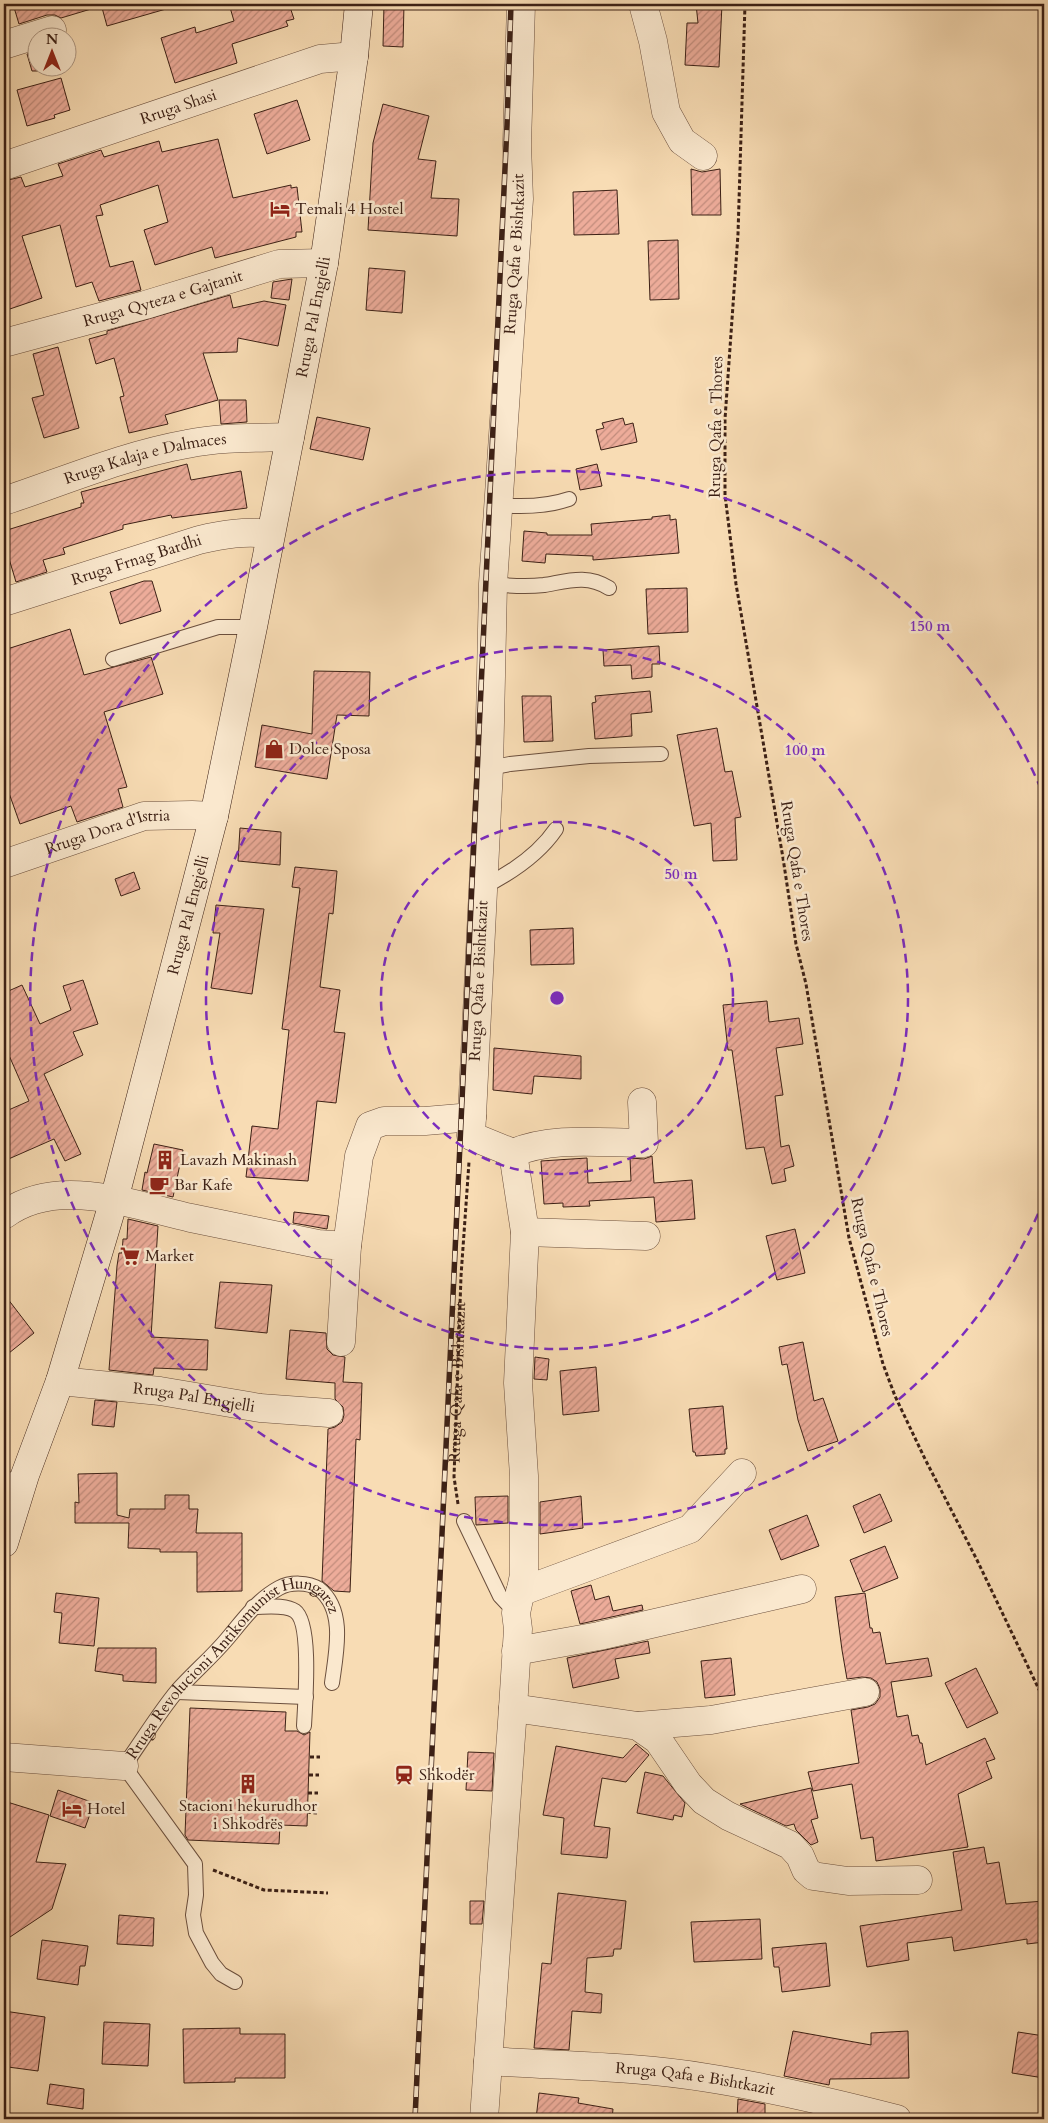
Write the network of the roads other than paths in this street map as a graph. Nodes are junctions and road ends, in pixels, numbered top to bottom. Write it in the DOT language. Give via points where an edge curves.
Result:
graph roads {
  1 [pos="359,4"];
  2 [pos="521,4"];
  3 [pos="643,4"];
  4 [pos="28,38"];
  5 [pos="4,45"];
  6 [pos="354,56"];
  7 [pos="703,156"];
  8 [pos="4,166"];
  9 [pos="324,263"];
  10 [pos="4,343"];
  11 [pos="290,437"];
  12 [pos="569,499"];
  13 [pos="4,500"];
  14 [pos="498,505"];
  15 [pos="270,534"];
  16 [pos="493,584"];
  17 [pos="609,588"];
  18 [pos="4,602"];
  19 [pos="253,627"];
  20 [pos="113,659"];
  21 [pos="660,754"];
  22 [pos="489,768"];
  23 [pos="214,816"];
  24 [pos="556,829"];
  25 [pos="4,864"];
  26 [pos="483,887"];
  27 [pos="642,1102"];
  28 [pos="471,1126"];
  29 [pos="513,1153"];
  30 [pos="114,1200"];
  31 [pos="4,1215"];
  32 [pos="525,1232"];
  33 [pos="646,1236"];
  34 [pos="347,1246"];
  35 [pos="341,1342"];
  36 [pos="60,1381"];
  37 [pos="329,1413"];
  38 [pos="742,1473"];
  39 [pos="14,1479"];
  40 [pos="464,1522"];
  41 [pos="4,1543"];
  42 [pos="802,1589"];
  43 [pos="518,1602"];
  44 [pos="253,1607"];
  45 [pos="516,1651"];
  46 [pos="332,1683"];
  47 [pos="176,1692"];
  48 [pos="865,1692"];
  49 [pos="306,1697"];
  50 [pos="513,1708"];
  51 [pos="304,1726"];
  52 [pos="638,1726"];
  53 [pos="4,1757"];
  54 [pos="124,1766"];
  55 [pos="918,1880"];
  56 [pos="235,1982"];
  57 [pos="488,2061"];
  58 [pos="484,2119"];
  59 [pos="898,2119"];
  1 -- 6 [label="street, Rruga Pal Engjelli"];
  2 -- 14 [label="street, Rruga Qafa e Bishtkazit" via="519,199"];
  3 -- 7 [label="street" via="666,112 682,140"];
  4 -- 5 [label="street"];
  6 -- 8 [label="street, Rruga Shasi" via="320,59"];
  6 -- 9 [label="street, Rruga Pal Engjelli"];
  9 -- 10 [label="street, Rruga Qyteza e Gajtanit" via="279,264"];
  9 -- 11 [label="street, Rruga Pal Engjelli"];
  11 -- 13 [label="street, Rruga Kalaja e Dalmaces" via="220,439 187,444"];
  11 -- 15 [label="street, Rruga Pal Engjelli"];
  12 -- 14 [label="lane" via="546,504"];
  14 -- 16 [label="street, Rruga Qafa e Bishtkazit"];
  15 -- 18 [label="street, Rruga Frnag Bardhi" via="248,531 199,540"];
  15 -- 19 [label="street, Rruga Pal Engjelli"];
  16 -- 17 [label="lane" via="543,585 588,579"];
  16 -- 22 [label="street, Rruga Qafa e Bishtkazit"];
  19 -- 20 [label="lane" via="218,627"];
  19 -- 23 [label="street, Rruga Pal Engjelli"];
  21 -- 22 [label="lane" via="581,757"];
  22 -- 26 [label="street, Rruga Qafa e Bishtkazit"];
  23 -- 25 [label="street, Rruga Dora d'Istria" via="144,816"];
  23 -- 30 [label="street, Rruga Pal Engjelli"];
  24 -- 26 [label="lane, Rruga Qafa e Bishtkazit" via="515,868"];
  26 -- 28 [label="street, Rruga Qafa e Bishtkazit"];
  27 -- 29 [label="street" via="644,1143 552,1142"];
  28 -- 29 [label="street"];
  28 -- 34 [label="street" via="425,1121 384,1121 370,1126 359,1156"];
  29 -- 32 [label="street"];
  30 -- 31 [label="street" via="72,1195 49,1197 25,1203"];
  30 -- 34 [label="street" via="318,1244"];
  30 -- 36 [label="street, Rruga Pal Engjelli"];
  32 -- 33 [label="street"];
  32 -- 43 [label="street" via="518,1383 524,1575"];
  34 -- 35 [label="street"];
  36 -- 37 [label="street, Rruga Pal Engjelli" via="160,1391 260,1408"];
  36 -- 39 [label="street, Rruga Pal Engjelli"];
  38 -- 43 [label="street" via="690,1528"];
  39 -- 41 [label="street, Rruga Pal Engjelli"];
  40 -- 43 [label="lane" via="500,1596"];
  42 -- 45 [label="street" via="600,1636"];
  43 -- 45 [label="street"];
  44 -- 46 [label="lane, Rruga Revolucioni Antikomunist Hungarez" via="290,1584 316,1587 326,1595 336,1621"];
  44 -- 47 [label="lane, Rruga Revolucioni Antikomunist Hungarez"];
  44 -- 49 [label="lane" via="288,1608 297,1612 304,1624"];
  45 -- 50 [label="street"];
  47 -- 49 [label="lane"];
  47 -- 54 [label="lane, Rruga Revolucioni Antikomunist Hungarez"];
  48 -- 52 [label="street" via="711,1720"];
  49 -- 51 [label="lane"];
  50 -- 52 [label="street"];
  50 -- 57 [label="street"];
  52 -- 55 [label="street" via="658,1740 688,1784 704,1801 790,1845 812,1876 848,1881"];
  53 -- 54 [label="street, Rruga Revolucioni Antikomunist Hungarez"];
  54 -- 56 [label="lane, Rruga Revolucioni Antikomunist Hungarez" via="195,1864 197,1886 193,1915 196,1933 212,1963 221,1974"];
  57 -- 58 [label="street"];
  57 -- 59 [label="street, Rruga Qafa e Bishtkazit" via="708,2078"];
}
